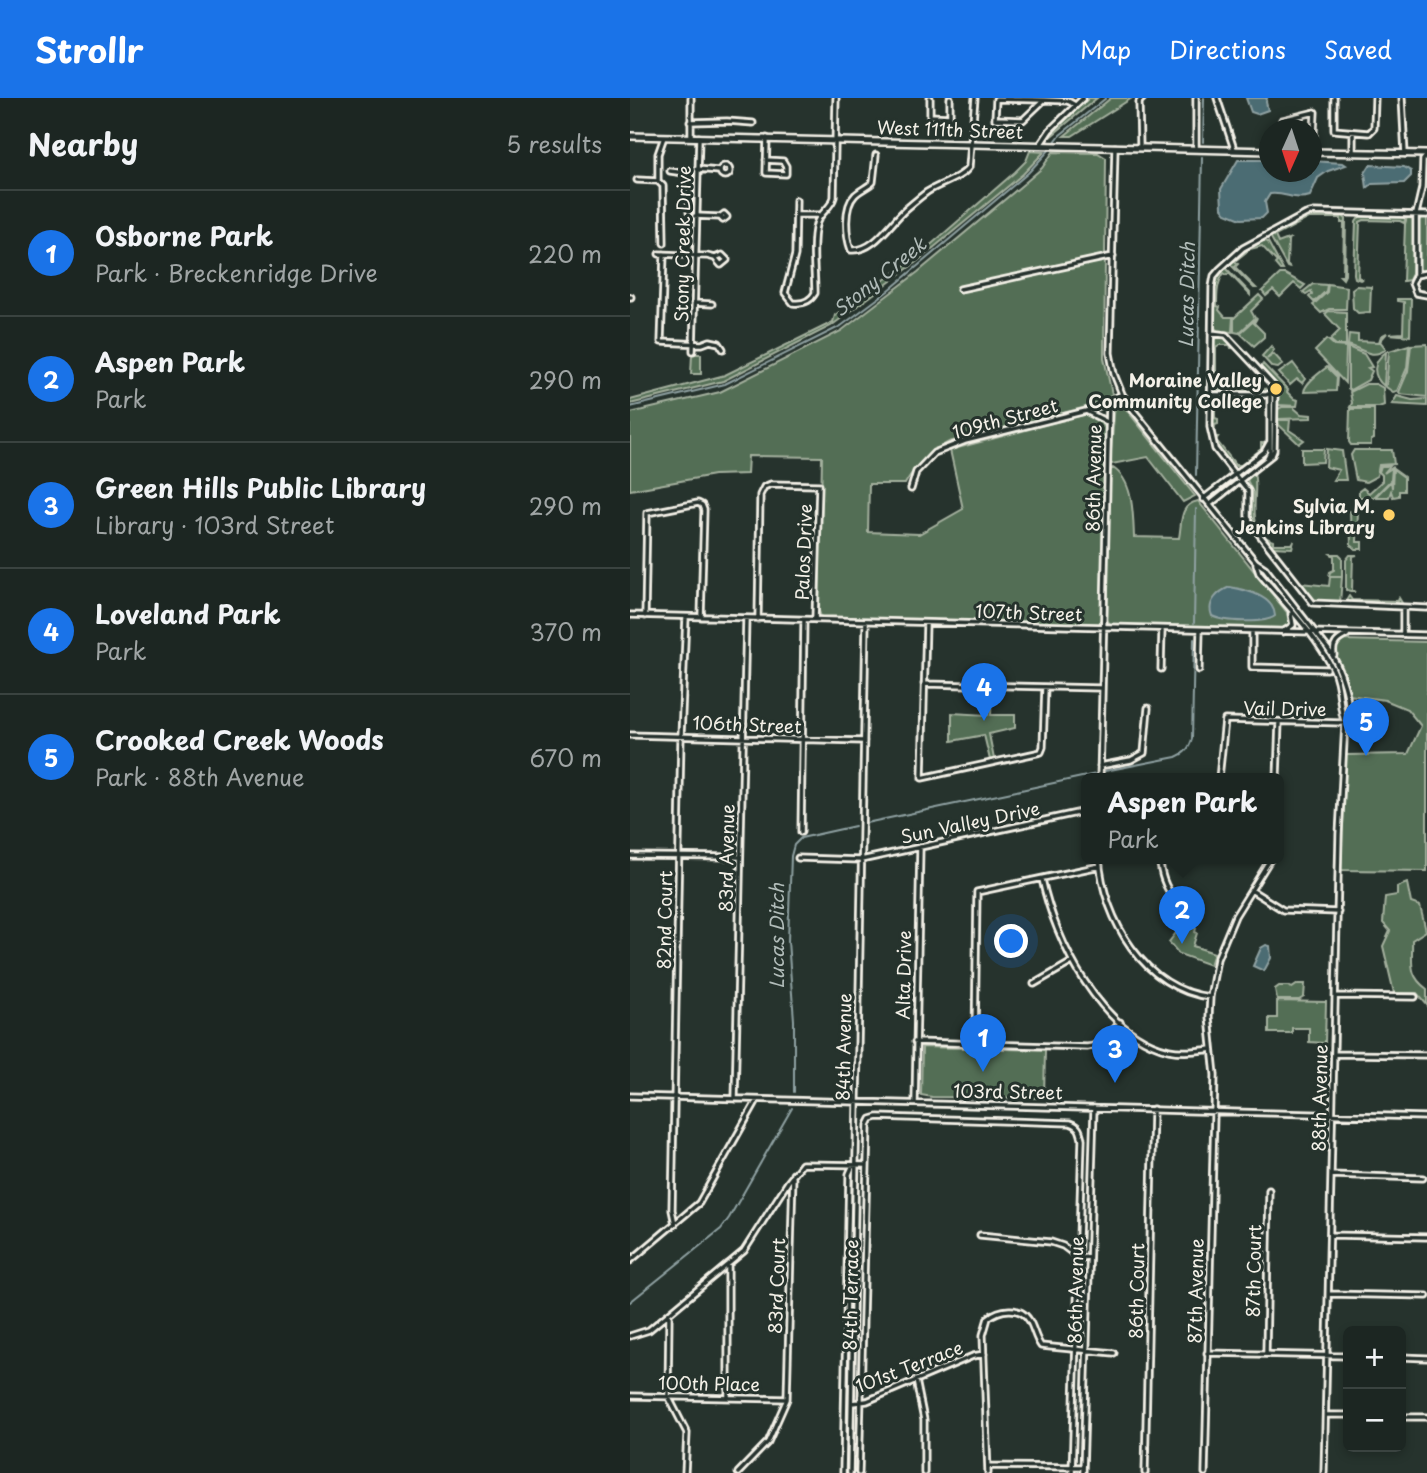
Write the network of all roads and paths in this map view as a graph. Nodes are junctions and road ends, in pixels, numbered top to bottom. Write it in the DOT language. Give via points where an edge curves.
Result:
graph roads {
  1 [pos="691,98"];
  2 [pos="836,98"];
  3 [pos="930,98"];
  4 [pos="950,98"];
  5 [pos="975,98"];
  6 [pos="1083,98"];
  7 [pos="1143,98"];
  8 [pos="1196,98"];
  9 [pos="1217,98"];
  10 [pos="1334,98"];
  11 [pos="1375,98"];
  12 [pos="1402,98"];
  13 [pos="1044,100"];
  14 [pos="1075,105"];
  15 [pos="1286,119"];
  16 [pos="1314,119"];
  17 [pos="690,122"];
  18 [pos="753,123"];
  19 [pos="1353,133"];
  20 [pos="630,136"];
  21 [pos="664,136"];
  22 [pos="691,137"];
  23 [pos="699,137"];
  24 [pos="767,138"];
  25 [pos="835,139"];
  26 [pos="970,144"];
  27 [pos="1040,145"];
  28 [pos="1115,147"];
  29 [pos="1140,148"];
  30 [pos="1196,149"];
  31 [pos="1234,150"];
  32 [pos="1259,150"];
  33 [pos="1322,152"];
  34 [pos="1353,152"];
  35 [pos="1405,154"];
  36 [pos="1427,154"];
  37 [pos="876,155"];
  38 [pos="766,160"];
  39 [pos="697,169"];
  40 [pos="670,170"];
  41 [pos="720,171"];
  42 [pos="637,180"];
  43 [pos="657,181"];
  44 [pos="690,193"];
  45 [pos="696,194"];
  46 [pos="796,200"];
  47 [pos="689,212"];
  48 [pos="1416,214"];
  49 [pos="796,215"];
  50 [pos="820,215"];
  51 [pos="1427,215"];
  52 [pos="695,216"];
  53 [pos="720,217"];
  54 [pos="664,243"];
  55 [pos="695,255"];
  56 [pos="1112,256"];
  57 [pos="715,258"];
  58 [pos="1427,273"];
  59 [pos="1416,275"];
  60 [pos="960,289"];
  61 [pos="1427,295"];
  62 [pos="694,303"];
  63 [pos="712,304"];
  64 [pos="1211,333"];
  65 [pos="693,343"];
  66 [pos="723,349"];
  67 [pos="693,351"];
  68 [pos="1272,391"];
  69 [pos="1122,394"];
  70 [pos="1210,395"];
  71 [pos="1109,402"];
  72 [pos="1086,411"];
  73 [pos="1109,423"];
  74 [pos="1269,443"];
  75 [pos="1266,460"];
  76 [pos="1236,474"];
  77 [pos="1240,480"];
  78 [pos="911,489"];
  79 [pos="1203,499"];
  80 [pos="1209,505"];
  81 [pos="1256,562"];
  82 [pos="1403,607"];
  83 [pos="1427,608"];
  84 [pos="1290,609"];
  85 [pos="630,615"];
  86 [pos="645,616"];
  87 [pos="686,617"];
  88 [pos="701,617"];
  89 [pos="746,618"];
  90 [pos="758,619"];
  91 [pos="804,620"];
  92 [pos="815,620"];
  93 [pos="866,622"];
  94 [pos="926,623"];
  95 [pos="1104,628"];
  96 [pos="1162,629"];
  97 [pos="1200,630"];
  98 [pos="1252,632"];
  99 [pos="1278,633"];
  100 [pos="1309,634"];
  101 [pos="1316,634"];
  102 [pos="1350,634"];
  103 [pos="1403,635"];
  104 [pos="1427,635"];
  105 [pos="1334,657"];
  106 [pos="1161,668"];
  107 [pos="1326,669"];
  108 [pos="1199,670"];
  109 [pos="924,684"];
  110 [pos="1045,687"];
  111 [pos="1102,688"];
  112 [pos="1148,708"];
  113 [pos="1279,722"];
  114 [pos="1345,723"];
  115 [pos="630,735"];
  116 [pos="681,736"];
  117 [pos="743,738"];
  118 [pos="803,740"];
  119 [pos="863,741"];
  120 [pos="1100,766"];
  121 [pos="1100,773"];
  122 [pos="1220,773"];
  123 [pos="1277,773"];
  124 [pos="1081,812"];
  125 [pos="801,832"];
  126 [pos="920,847"];
  127 [pos="630,856"];
  128 [pos="679,856"];
  129 [pos="740,857"];
  130 [pos="798,858"];
  131 [pos="861,860"];
  132 [pos="1160,864"];
  133 [pos="1267,864"];
  134 [pos="1100,866"];
  135 [pos="1042,879"];
  136 [pos="1251,890"];
  137 [pos="1175,898"];
  138 [pos="1338,912"];
  139 [pos="1072,962"];
  140 [pos="1034,984"];
  141 [pos="1336,996"];
  142 [pos="1415,997"];
  143 [pos="1210,998"];
  144 [pos="1121,1021"];
  145 [pos="915,1042"];
  146 [pos="975,1043"];
  147 [pos="1212,1049"];
  148 [pos="1334,1054"];
  149 [pos="1427,1055"];
  150 [pos="630,1096"];
  151 [pos="675,1097"];
  152 [pos="735,1099"];
  153 [pos="757,1099"];
  154 [pos="856,1102"];
  155 [pos="915,1103"];
  156 [pos="1094,1107"];
  157 [pos="1153,1109"];
  158 [pos="1213,1110"];
  159 [pos="1333,1113"];
  160 [pos="1427,1117"];
  161 [pos="1082,1139"];
  162 [pos="1092,1140"];
  163 [pos="855,1165"];
  164 [pos="867,1165"];
  165 [pos="793,1174"];
  166 [pos="1331,1175"];
  167 [pos="1423,1178"];
  168 [pos="1269,1190"];
  169 [pos="675,1224"];
  170 [pos="980,1235"];
  171 [pos="1330,1235"];
  172 [pos="1427,1237"];
  173 [pos="1088,1257"];
  174 [pos="1079,1258"];
  175 [pos="630,1261"];
  176 [pos="729,1264"];
  177 [pos="1329,1294"];
  178 [pos="1427,1296"];
  179 [pos="668,1314"];
  180 [pos="630,1336"];
  181 [pos="1076,1349"];
  182 [pos="1088,1352"];
  183 [pos="1114,1353"];
  184 [pos="1208,1353"];
  185 [pos="984,1354"];
  186 [pos="1266,1354"];
  187 [pos="1327,1356"];
  188 [pos="1343,1356"];
  189 [pos="1406,1357"];
  190 [pos="1427,1358"];
  191 [pos="916,1380"];
  192 [pos="630,1396"];
  193 [pos="668,1396"];
  194 [pos="728,1397"];
  195 [pos="787,1399"];
  196 [pos="845,1402"];
  197 [pos="861,1402"];
  198 [pos="852,1403"];
  199 [pos="1326,1415"];
  200 [pos="1343,1415"];
  201 [pos="1406,1417"];
  202 [pos="1427,1417"];
  203 [pos="988,1466"];
  204 [pos="1072,1470"];
  205 [pos="1083,1470"];
  206 [pos="685,1473"];
  207 [pos="738,1473"];
  208 [pos="843,1473"];
  209 [pos="850,1473"];
  210 [pos="859,1473"];
  211 [pos="924,1473"];
  212 [pos="988,1473"];
  213 [pos="1145,1473"];
  214 [pos="1205,1473"];
  215 [pos="1325,1473"];
  1 -- 17 [label="street"];
  2 -- 25 [label="street"];
  3 -- 4 [label="street" via="930,116 950,117"];
  5 -- 26 [label="street"];
  6 -- 14 [label="street"];
  7 -- 29 [label="street" via="1139,102"];
  8 -- 30 [label="street"];
  9 -- 31 [label="street"];
  10 -- 19 [label="street" via="1333,128"];
  11 -- 19 [label="street" via="1374,129"];
  12 -- 35 [label="street"];
  13 -- 13 [label="street" via="996,99 995,119 1023,120"];
  13 -- 14 [label="street"];
  14 -- 27 [label="street"];
  15 -- 16 [label="street" via="1315,112"];
  17 -- 18 [label="street"];
  17 -- 22 [label="street"];
  19 -- 34 [label="street"];
  20 -- 21 [label="main road, West 111th Street"];
  21 -- 22 [label="main road, West 111th Street"];
  21 -- 43 [label="street"];
  22 -- 23 [label="main road, West 111th Street"];
  23 -- 24 [label="main road, West 111th Street"];
  23 -- 39 [label="street, Stony Creek Drive"];
  24 -- 25 [label="main road, West 111th Street"];
  24 -- 38 [label="street"];
  25 -- 26 [label="main road, West 111th Street"];
  25 -- 50 [label="street" via="834,197"];
  26 -- 27 [label="main road, West 111th Street"];
  26 -- 37 [label="street" via="965,173 926,192 870,245 851,250 848,207 854,195 873,181"];
  27 -- 28 [label="main road, West 111th Street"];
  28 -- 29 [label="main road, West 111th Street"];
  28 -- 56 [label="street"];
  29 -- 30 [label="main road, West 111th Street"];
  30 -- 31 [label="main road, West 111th Street"];
  31 -- 32 [label="main road, West 111th Street"];
  33 -- 34 [label="main road"];
  34 -- 35 [label="main road"];
  35 -- 36 [label="main road"];
  36 -- 48 [label="street"];
  38 -- 38 [label="street" via="766,173 786,174 783,161"];
  39 -- 41 [label="street"];
  39 -- 45 [label="street, Stony Creek Drive"];
  40 -- 44 [label="street" via="689,175"];
  42 -- 43 [label="street"];
  43 -- 54 [label="street" via="663,186"];
  44 -- 45 [label="street"];
  44 -- 47 [label="street"];
  45 -- 52 [label="street, Stony Creek Drive"];
  46 -- 49 [label="street"];
  48 -- 51 [label="street"];
  48 -- 59 [label="street"];
  48 -- 64 [label="street" via="1309,213 1243,248 1214,276"];
  49 -- 50 [label="street"];
  49 -- 50 [label="street" via="795,256 785,293 800,304 815,293"];
  52 -- 53 [label="street"];
  52 -- 55 [label="street, Stony Creek Drive"];
  55 -- 57 [label="street"];
  55 -- 62 [label="street, Stony Creek Drive"];
  55 -- 65 [label="street" via="662,254 661,342"];
  56 -- 60 [label="street"];
  56 -- 69 [label="street" via="1110,353"];
  58 -- 59 [label="street"];
  59 -- 61 [label="street" via="1413,290"];
  62 -- 63 [label="street"];
  62 -- 65 [label="street, Stony Creek Drive"];
  64 -- 68 [label="street" via="1226,335 1273,385"];
  64 -- 70 [label="street"];
  65 -- 66 [label="street" via="715,341"];
  65 -- 67 [label="street, Stony Creek Drive"];
  68 -- 70 [label="street" via="1266,395"];
  68 -- 74 [label="street"];
  68 -- 75 [label="street" via="1274,450"];
  69 -- 71 [label="street, 86th Avenue"];
  69 -- 79 [label="street"];
  70 -- 76 [label="street" via="1211,441"];
  71 -- 72 [label="street, 109th Street"];
  71 -- 73 [label="street, 86th Avenue"];
  72 -- 73 [label="street, 109th Street"];
  72 -- 78 [label="street, 109th Street" via="934,453 916,472"];
  73 -- 95 [label="street, 86th Avenue"];
  74 -- 75 [label="street"];
  74 -- 76 [label="street"];
  75 -- 77 [label="street"];
  76 -- 77 [label="street"];
  76 -- 79 [label="street"];
  77 -- 80 [label="street"];
  77 -- 82 [label="street" via="1249,493 1252,527 1313,603"];
  79 -- 80 [label="street"];
  80 -- 81 [label="street"];
  81 -- 84 [label="street, 88th Avenue" via="1259,573"];
  81 -- 101 [label="street, 88th Avenue"];
  82 -- 83 [label="street"];
  82 -- 103 [label="street"];
  84 -- 99 [label="street" via="1293,625"];
  84 -- 100 [label="street, 88th Avenue"];
  85 -- 86 [label="street, 107th Street"];
  86 -- 87 [label="street, 107th Street"];
  86 -- 88 [label="street" via="647,513 698,503 704,507"];
  87 -- 88 [label="street, 107th Street"];
  87 -- 116 [label="street, 82nd Court"];
  88 -- 89 [label="street, 107th Street"];
  89 -- 90 [label="street, 107th Street"];
  89 -- 117 [label="street, 83rd Avenue"];
  90 -- 91 [label="street, 107th Street"];
  90 -- 92 [label="street, Palos Drive" via="760,495 771,484 819,485"];
  91 -- 92 [label="street, 107th Street"];
  91 -- 118 [label="street"];
  92 -- 93 [label="street, 107th Street"];
  93 -- 94 [label="street, 107th Street"];
  93 -- 119 [label="street, 84th Avenue"];
  94 -- 95 [label="street, 107th Street"];
  94 -- 109 [label="street"];
  95 -- 96 [label="street, 107th Street"];
  95 -- 111 [label="street, 86th Avenue"];
  96 -- 97 [label="street, 107th Street"];
  96 -- 106 [label="street"];
  97 -- 98 [label="street, 107th Street"];
  97 -- 108 [label="street"];
  98 -- 99 [label="street, 107th Street"];
  98 -- 107 [label="street" via="1252,667"];
  99 -- 100 [label="street, 107th Street"];
  100 -- 101 [label="street, 107th Street"];
  100 -- 114 [label="street, 88th Avenue" via="1334,670"];
  101 -- 102 [label="street, 107th Street"];
  101 -- 105 [label="street, 88th Avenue"];
  102 -- 103 [label="street, 107th Street"];
  102 -- 105 [label="street" via="1338,640"];
  103 -- 104 [label="street, 107th Street"];
  105 -- 114 [label="street, 88th Avenue" via="1347,700"];
  109 -- 110 [label="street"];
  109 -- 110 [label="street" via="922,778 1041,752"];
  110 -- 111 [label="street"];
  111 -- 120 [label="street, 86th Avenue"];
  112 -- 120 [label="street" via="1143,753"];
  113 -- 114 [label="street, Vail Drive"];
  113 -- 122 [label="street, Vail Drive" via="1225,720"];
  113 -- 123 [label="street"];
  114 -- 138 [label="street, 88th Avenue"];
  115 -- 116 [label="street, 106th Street"];
  116 -- 117 [label="street, 106th Street"];
  116 -- 128 [label="street, 82nd Court"];
  117 -- 118 [label="street, 106th Street"];
  117 -- 129 [label="street, 83rd Avenue"];
  118 -- 119 [label="street, 106th Street"];
  118 -- 125 [label="street"];
  119 -- 131 [label="street, 84th Avenue"];
  120 -- 121 [label="street, 86th Avenue"];
  124 -- 126 [label="street, Sun Valley Drive"];
  126 -- 131 [label="street, Sun Valley Drive"];
  126 -- 145 [label="street, Alta Drive"];
  127 -- 128 [label="street"];
  128 -- 129 [label="street"];
  128 -- 151 [label="street, 82nd Court"];
  129 -- 152 [label="street, 83rd Avenue"];
  130 -- 131 [label="street, Sun Valley Drive"];
  131 -- 154 [label="street, 84th Avenue"];
  132 -- 137 [label="street"];
  133 -- 136 [label="street, 87th Avenue"];
  134 -- 135 [label="street"];
  134 -- 143 [label="street" via="1112,911 1135,951 1167,983"];
  135 -- 139 [label="street" via="1053,922"];
  135 -- 146 [label="street" via="977,892"];
  136 -- 138 [label="street" via="1283,910"];
  136 -- 143 [label="street, 87th Avenue" via="1220,950"];
  138 -- 141 [label="street, 88th Avenue"];
  139 -- 140 [label="street"];
  139 -- 144 [label="street" via="1091,991"];
  141 -- 142 [label="street"];
  141 -- 148 [label="street, 88th Avenue"];
  143 -- 147 [label="street, 87th Avenue"];
  144 -- 146 [label="street" via="1097,1045"];
  144 -- 147 [label="street" via="1140,1037 1166,1049"];
  145 -- 146 [label="street"];
  145 -- 155 [label="street, Alta Drive"];
  147 -- 158 [label="street, 87th Avenue"];
  148 -- 149 [label="street"];
  148 -- 159 [label="street, 88th Avenue"];
  150 -- 151 [label="street, 103rd Street"];
  151 -- 152 [label="street, 103rd Street"];
  151 -- 169 [label="street, 82nd Court"];
  152 -- 153 [label="street, 103rd Street"];
  153 -- 154 [label="street, 103rd Street"];
  153 -- 169 [label="street" via="703,1197"];
  154 -- 155 [label="street, 103rd Street"];
  154 -- 163 [label="street, 84th Avenue"];
  155 -- 156 [label="street, 103rd Street"];
  156 -- 157 [label="street, 103rd Street"];
  156 -- 162 [label="street, 86th Avenue"];
  157 -- 158 [label="street, 103rd Street"];
  157 -- 213 [label="street, 86th Court"];
  158 -- 159 [label="street, 103rd Street"];
  158 -- 184 [label="street, 87th Avenue"];
  159 -- 160 [label="street, 103rd Street"];
  159 -- 166 [label="street, 88th Avenue"];
  161 -- 162 [label="street"];
  161 -- 164 [label="street, 84th Terrace" via="1077,1125 1070,1123 878,1117 868,1125"];
  161 -- 174 [label="street"];
  162 -- 173 [label="street, 86th Avenue"];
  163 -- 164 [label="street"];
  163 -- 165 [label="street" via="802,1164"];
  163 -- 196 [label="street, 84th Avenue" via="849,1174"];
  163 -- 198 [label="street, 84th Avenue"];
  164 -- 197 [label="street, 84th Terrace"];
  165 -- 176 [label="street" via="750,1245"];
  165 -- 195 [label="street, 83rd Court"];
  166 -- 167 [label="street"];
  166 -- 171 [label="street, 88th Avenue"];
  168 -- 186 [label="street, 87th Court"];
  169 -- 175 [label="street"];
  170 -- 174 [label="street" via="1051,1241"];
  171 -- 172 [label="street"];
  171 -- 177 [label="street, 88th Avenue"];
  173 -- 174 [label="street"];
  173 -- 182 [label="street, 86th Avenue"];
  174 -- 181 [label="street"];
  176 -- 179 [label="street"];
  176 -- 194 [label="street"];
  177 -- 178 [label="street"];
  177 -- 187 [label="street, 88th Avenue"];
  179 -- 180 [label="street" via="649,1330"];
  179 -- 193 [label="street"];
  181 -- 182 [label="street"];
  181 -- 185 [label="street" via="1041,1346 1026,1316 1006,1310 985,1323"];
  181 -- 204 [label="street"];
  182 -- 183 [label="street"];
  182 -- 205 [label="street, 86th Avenue"];
  184 -- 186 [label="street"];
  184 -- 214 [label="street, 87th Avenue"];
  185 -- 191 [label="street, 101st Terrace"];
  185 -- 203 [label="street"];
  186 -- 187 [label="street"];
  187 -- 188 [label="street"];
  187 -- 199 [label="street, 88th Avenue"];
  189 -- 190 [label="street"];
  191 -- 197 [label="street, 101st Terrace"];
  191 -- 211 [label="street" via="924,1420"];
  192 -- 193 [label="street, 100th Place"];
  193 -- 194 [label="street, 100th Place"];
  193 -- 206 [label="street" via="687,1433"];
  194 -- 195 [label="street, 100th Place"];
  195 -- 207 [label="street" via="768,1442"];
  196 -- 198 [label="street, 101st Terrace"];
  196 -- 208 [label="street, 84th Avenue"];
  197 -- 198 [label="street, 101st Terrace"];
  197 -- 210 [label="street, 84th Terrace"];
  198 -- 209 [label="street, 84th Avenue"];
  199 -- 200 [label="street"];
  199 -- 215 [label="street, 88th Avenue"];
  201 -- 202 [label="street"];
  203 -- 204 [label="street"];
  203 -- 212 [label="street"];
  204 -- 205 [label="street"];
}
